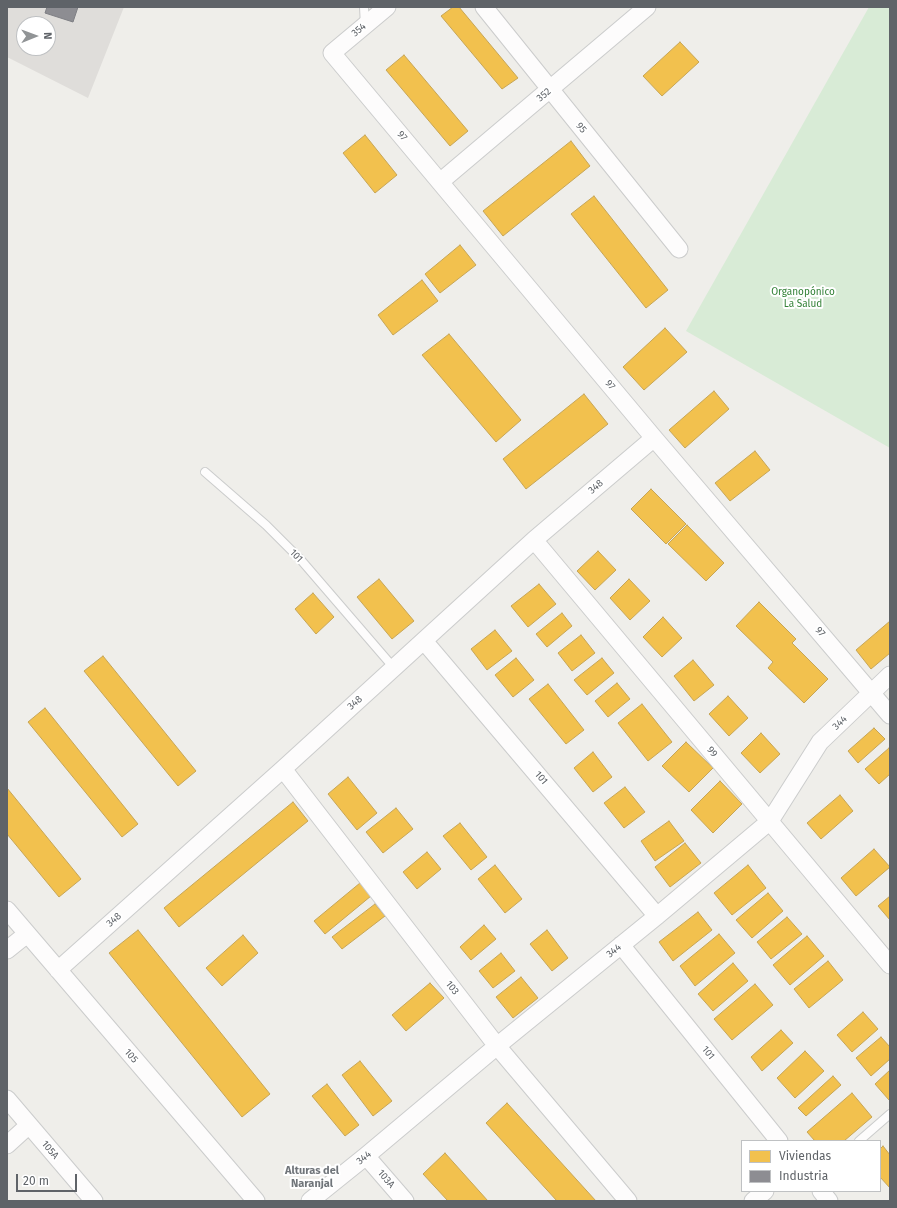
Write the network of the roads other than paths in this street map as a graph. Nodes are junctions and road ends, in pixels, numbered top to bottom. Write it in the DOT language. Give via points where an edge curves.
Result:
graph roads {
  1 [pos="364,7"];
  2 [pos="387,7"];
  3 [pos="484,7"];
  4 [pos="646,7"];
  5 [pos="365,26"];
  6 [pos="332,53"];
  7 [pos="550,89"];
  8 [pos="440,182"];
  9 [pos="679,249"];
  10 [pos="654,438"];
  11 [pos="205,472"];
  12 [pos="534,540"];
  13 [pos="424,641"];
  14 [pos="394,668"];
  15 [pos="890,675"];
  16 [pos="872,692"];
  17 [pos="890,715"];
  18 [pos="283,769"];
  19 [pos="770,821"];
  20 [pos="7,910"];
  21 [pos="657,916"];
  22 [pos="28,934"];
  23 [pos="621,946"];
  24 [pos="7,950"];
  25 [pos="890,965"];
  26 [pos="58,970"];
  27 [pos="497,1046"];
  28 [pos="7,1098"];
  29 [pos="890,1114"];
  30 [pos="29,1125"];
  31 [pos="778,1140"];
  32 [pos="860,1140"];
  33 [pos="7,1146"];
  34 [pos="366,1156"];
  35 [pos="764,1192"];
  36 [pos="822,1192"];
  37 [pos="94,1201"];
  38 [pos="256,1201"];
  39 [pos="310,1201"];
  40 [pos="405,1201"];
  41 [pos="628,1201"];
  42 [pos="753,1201"];
  43 [pos="829,1201"];
  1 -- 5 [label="lane"];
  2 -- 5 [label="street, 354"];
  3 -- 7 [label="street, 95"];
  4 -- 7 [label="street, 352"];
  5 -- 6 [label="street, 354"];
  6 -- 8 [label="street, 97"];
  7 -- 8 [label="street, 352"];
  7 -- 9 [label="street, 95"];
  8 -- 10 [label="street, 97"];
  10 -- 12 [label="street, 348"];
  10 -- 16 [label="street, 97"];
  11 -- 14 [label="lane, 101" via="266,525 301,560"];
  12 -- 13 [label="street, 348"];
  12 -- 19 [label="street, 99"];
  13 -- 14 [label="street, 348"];
  13 -- 21 [label="street, 101"];
  14 -- 18 [label="street, 348"];
  15 -- 16 [label="street, 344"];
  16 -- 17 [label="street, 97"];
  16 -- 19 [label="street, 344" via="820,742"];
  18 -- 26 [label="street, 348"];
  18 -- 27 [label="street, 103"];
  19 -- 21 [label="street, 344"];
  19 -- 25 [label="street, 99"];
  20 -- 22 [label="street, 105"];
  21 -- 23 [label="street, 344"];
  22 -- 24 [label="street"];
  22 -- 26 [label="street, 105"];
  23 -- 27 [label="street, 344"];
  23 -- 31 [label="street, 101"];
  26 -- 38 [label="street, 105"];
  27 -- 34 [label="street, 344"];
  27 -- 41 [label="street, 103"];
  28 -- 30 [label="street, 105A"];
  29 -- 32 [label="lane"];
  30 -- 33 [label="street"];
  30 -- 37 [label="street, 105A"];
  34 -- 39 [label="street, 344"];
  34 -- 40 [label="street, 103A"];
  35 -- 42 [label="street"];
  36 -- 43 [label="street"];
}
